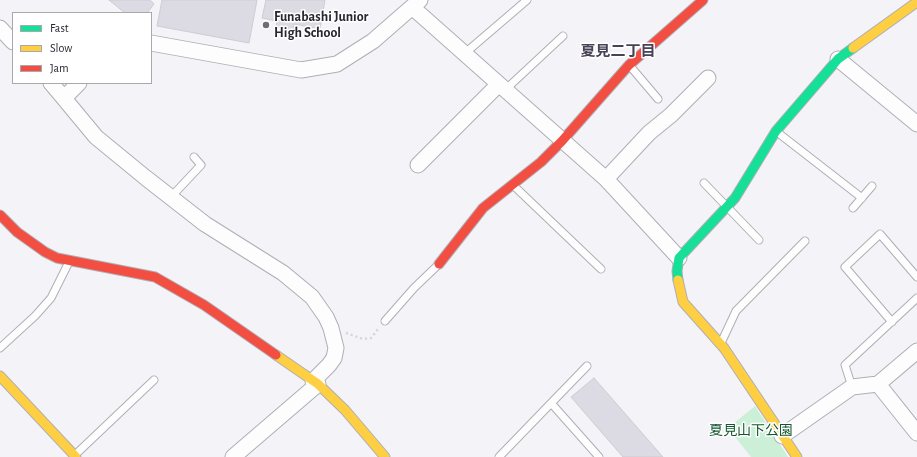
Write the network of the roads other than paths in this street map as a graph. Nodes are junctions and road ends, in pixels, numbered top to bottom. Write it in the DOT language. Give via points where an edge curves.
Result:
graph roads {
  1 [pos="527,0"];
  2 [pos="703,0"];
  3 [pos="917,2"];
  4 [pos="416,4"];
  5 [pos="0,28"];
  6 [pos="563,36"];
  7 [pos="12,41"];
  8 [pos="152,43"];
  9 [pos="464,54"];
  10 [pos="838,59"];
  11 [pos="629,65"];
  12 [pos="708,78"];
  13 [pos="52,84"];
  14 [pos="78,84"];
  15 [pos="501,87"];
  16 [pos="62,96"];
  17 [pos="658,99"];
  18 [pos="917,124"];
  19 [pos="776,131"];
  20 [pos="562,141"];
  21 [pos="194,157"];
  22 [pos="418,165"];
  23 [pos="606,179"];
  24 [pos="704,182"];
  25 [pos="512,185"];
  26 [pos="872,186"];
  27 [pos="171,197"];
  28 [pos="862,198"];
  29 [pos="727,206"];
  30 [pos="853,208"];
  31 [pos="0,215"];
  32 [pos="759,240"];
  33 [pos="805,241"];
  34 [pos="679,258"];
  35 [pos="70,260"];
  36 [pos="439,264"];
  37 [pos="601,269"];
  38 [pos="917,277"];
  39 [pos="917,298"];
  40 [pos="385,321"];
  41 [pos="892,322"];
  42 [pos="720,344"];
  43 [pos="0,348"];
  44 [pos="917,351"];
  45 [pos="587,366"];
  46 [pos="0,376"];
  47 [pos="154,380"];
  48 [pos="315,382"];
  49 [pos="878,384"];
  50 [pos="852,387"];
  51 [pos="551,403"];
  52 [pos="917,433"];
  53 [pos="782,436"];
  54 [pos="75,456"];
  55 [pos="233,457"];
  56 [pos="384,457"];
  57 [pos="499,457"];
  58 [pos="599,457"];
  59 [pos="797,457"];
  1 -- 9 [label="lane"];
  2 -- 11 [label="street"];
  3 -- 10 [label="street"];
  4 -- 8 [label="street" via="373,41 337,64 300,70"];
  4 -- 9 [label="street"];
  5 -- 7 [label="street"];
  6 -- 15 [label="lane"];
  9 -- 15 [label="street"];
  10 -- 18 [label="street"];
  10 -- 19 [label="street"];
  11 -- 17 [label="lane"];
  11 -- 20 [label="street"];
  12 -- 23 [label="street" via="649,133"];
  13 -- 16 [label="street"];
  14 -- 16 [label="street" via="67,95"];
  15 -- 20 [label="street"];
  15 -- 22 [label="street"];
  16 -- 27 [label="street" via="96,137"];
  19 -- 28 [label="lane"];
  19 -- 29 [label="street" via="735,198"];
  20 -- 23 [label="street"];
  20 -- 25 [label="street"];
  21 -- 27 [label="lane" via="201,165"];
  23 -- 34 [label="street"];
  24 -- 29 [label="lane"];
  25 -- 36 [label="street" via="483,208"];
  25 -- 37 [label="lane"];
  26 -- 28 [label="lane"];
  27 -- 48 [label="street" via="205,224 289,278 312,297 326,317 336,348 334,358"];
  28 -- 30 [label="lane"];
  29 -- 32 [label="lane"];
  29 -- 34 [label="street"];
  31 -- 35 [label="street" via="17,232 45,252 57,258"];
  33 -- 42 [label="lane" via="736,311"];
  34 -- 42 [label="street" via="678,287 683,302"];
  35 -- 43 [label="lane" via="51,298"];
  35 -- 48 [label="street" via="155,277 204,305"];
  36 -- 40 [label="lane"];
  38 -- 41 [label="lane" via="880,234 845,267"];
  39 -- 41 [label="lane"];
  41 -- 50 [label="lane" via="845,365"];
  42 -- 53 [label="street"];
  44 -- 49 [label="street"];
  45 -- 51 [label="lane"];
  46 -- 54 [label="street"];
  47 -- 54 [label="lane"];
  48 -- 55 [label="street"];
  48 -- 56 [label="street" via="345,410"];
  49 -- 50 [label="street"];
  49 -- 52 [label="street"];
  50 -- 53 [label="street"];
  51 -- 57 [label="lane"];
  51 -- 58 [label="lane"];
  53 -- 59 [label="street"];
}
